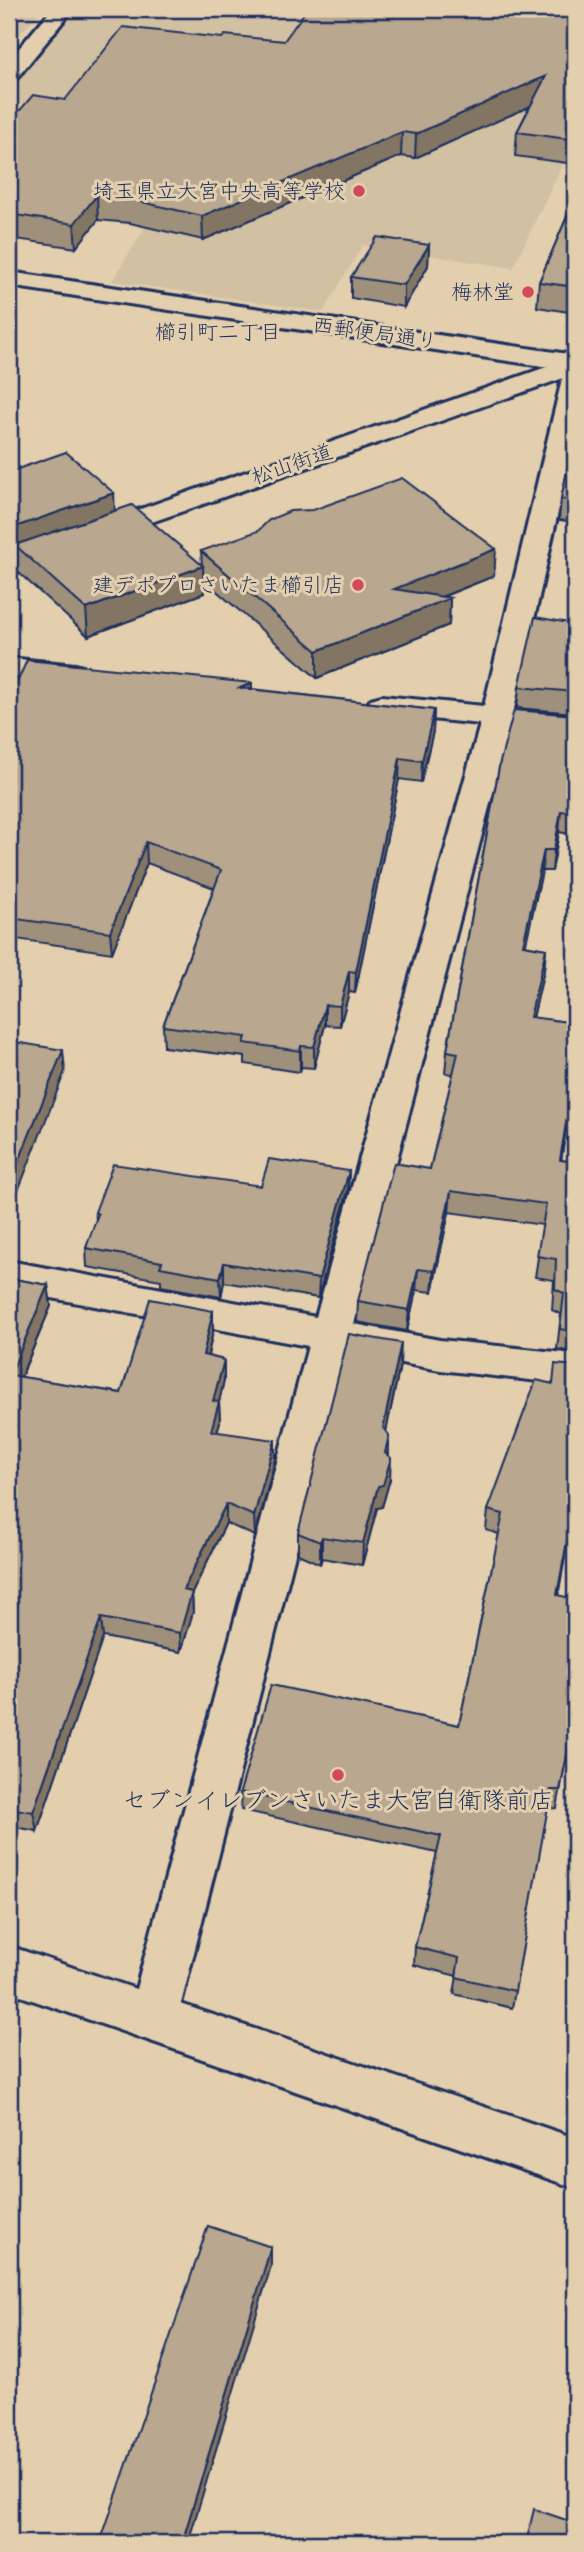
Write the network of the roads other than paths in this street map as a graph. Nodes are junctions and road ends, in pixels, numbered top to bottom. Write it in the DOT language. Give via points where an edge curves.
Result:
graph roads {
  1 [pos="64,9"];
  2 [pos="9,73"];
  3 [pos="9,279"];
  4 [pos="575,364"];
  5 [pos="575,379"];
  6 [pos="9,564"];
  7 [pos="16,668"];
  8 [pos="107,677"];
  9 [pos="9,698"];
  10 [pos="358,703"];
  11 [pos="497,717"];
  12 [pos="575,725"];
  13 [pos="9,1275"];
  14 [pos="331,1335"];
  15 [pos="575,1370"];
  16 [pos="9,1969"];
  17 [pos="152,2020"];
  18 [pos="575,2163"];
  1 -- 2 [label="street"];
  3 -- 4 [label="street, 西郵便局通り"];
  4 -- 6 [label="street, 松山街道"];
  5 -- 11 [label="street"];
  7 -- 8 [label="street"];
  7 -- 9 [label="street"];
  10 -- 11 [label="street"];
  11 -- 12 [label="street"];
  11 -- 14 [label="street"];
  13 -- 14 [label="street"];
  14 -- 15 [label="street" via="440,1355"];
  14 -- 17 [label="street"];
  16 -- 17 [label="street"];
  17 -- 18 [label="street"];
}
